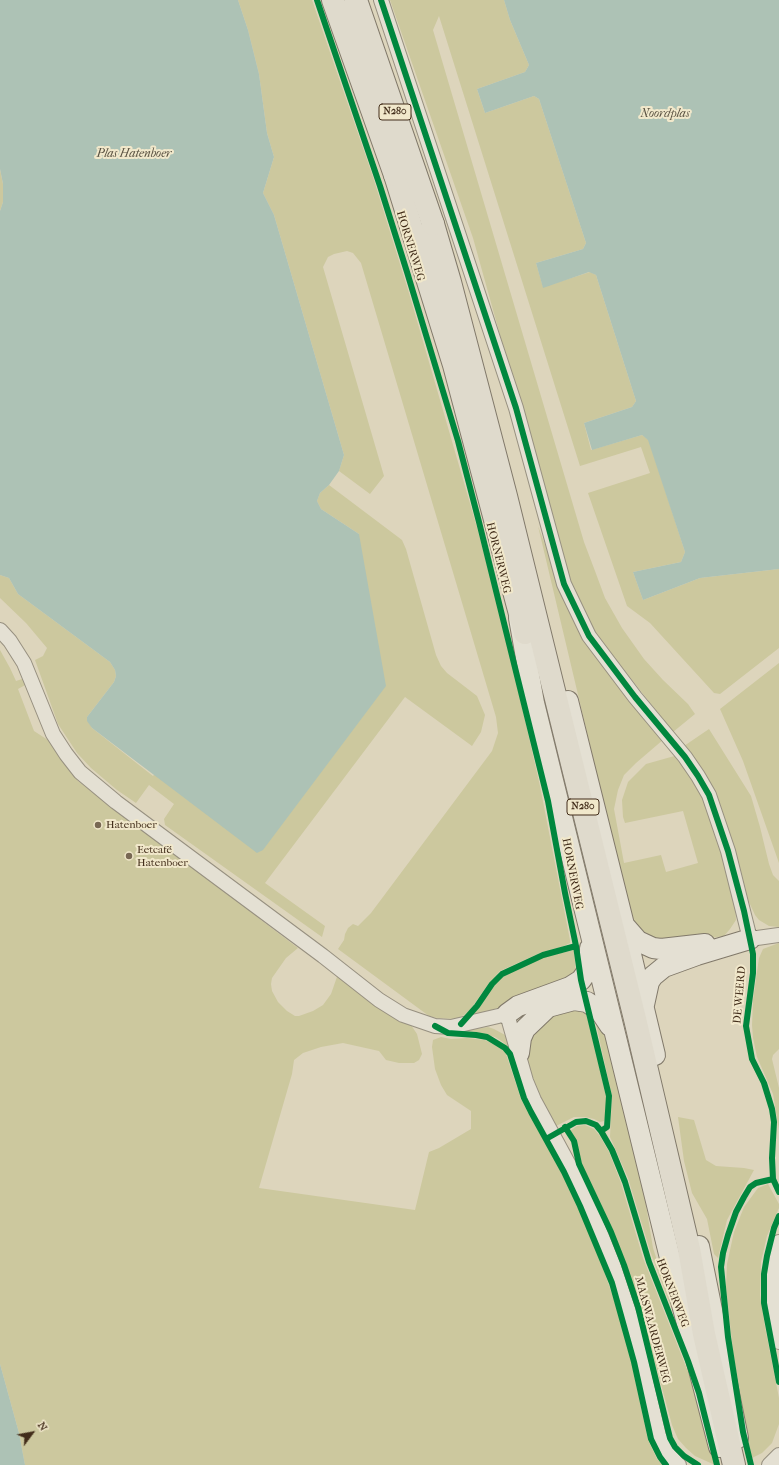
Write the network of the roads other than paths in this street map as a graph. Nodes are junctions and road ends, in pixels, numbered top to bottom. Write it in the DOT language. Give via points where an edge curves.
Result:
graph roads {
  1 [pos="333,0"];
  2 [pos="356,0"];
  3 [pos="381,0"];
  4 [pos="450,282"];
  5 [pos="515,598"];
  6 [pos="0,630"];
  7 [pos="624,925"];
  8 [pos="590,934"];
  9 [pos="779,936"];
  10 [pos="750,939"];
  11 [pos="548,1007"];
  12 [pos="644,1007"];
  13 [pos="507,1014"];
  14 [pos="614,1035"];
  15 [pos="519,1053"];
  16 [pos="779,1242"];
  17 [pos="704,1334"];
  18 [pos="779,1342"];
  19 [pos="727,1435"];
  20 [pos="779,1455"];
  21 [pos="679,1465"];
  22 [pos="723,1465"];
  23 [pos="734,1465"];
  24 [pos="744,1465"];
  25 [pos="769,1465"];
  1 -- 5 [label="main road, HORNERWEG / N280" via="395,175 454,365"];
  2 -- 4 [label="main road, HORNERWEG / N280" via="433,224"];
  3 -- 10 [label="street" via="516,408 564,584 590,636 635,697 686,757 708,795 728,852"];
  4 -- 7 [label="main road, HORNERWEG / N280" via="493,407"];
  4 -- 17 [label="main road, HORNERWEG / N280" via="506,496 635,1019 690,1249"];
  5 -- 8 [label="main road, HORNERWEG / N280" via="534,704"];
  5 -- 17 [label="main road, HORNERWEG / N280" via="548,718 678,1250"];
  6 -- 13 [label="street" via="24,663 53,734 66,754 80,772 116,802 379,1000 403,1015 435,1026 451,1026"];
  7 -- 10 [label="main road" via="638,941 661,949"];
  7 -- 12 [label="main road, HORNERWEG / N280"];
  8 -- 13 [label="main road" via="590,963 581,980 570,987 518,1006"];
  8 -- 14 [label="main road, HORNERWEG / N280"];
  9 -- 10 [label="street"];
  10 -- 12 [label="main road" via="664,967 649,982"];
  11 -- 13 [label="main road"];
  11 -- 14 [label="main road" via="574,1000 587,1002 600,1011"];
  11 -- 15 [label="main road" via="525,1029"];
  12 -- 19 [label="main road, HORNERWEG / N280" via="697,1238"];
  13 -- 15 [label="street, MAASWAARDERWEG"];
  14 -- 19 [label="main road, HORNERWEG / N280" via="670,1258"];
  15 -- 21 [label="street, MAASWAARDERWEG" via="534,1100 590,1207 613,1264 632,1321 659,1436 669,1455"];
  16 -- 18 [label="street" via="772,1273 774,1316"];
  17 -- 19 [label="main road, HORNERWEG / N280"];
  19 -- 22 [label="main road, HORNERWEG / N280"];
  19 -- 23 [label="main road, HORNERWEG / N280"];
  19 -- 24 [label="main road, HORNERWEG / N280"];
  20 -- 25 [label="street"];
}
